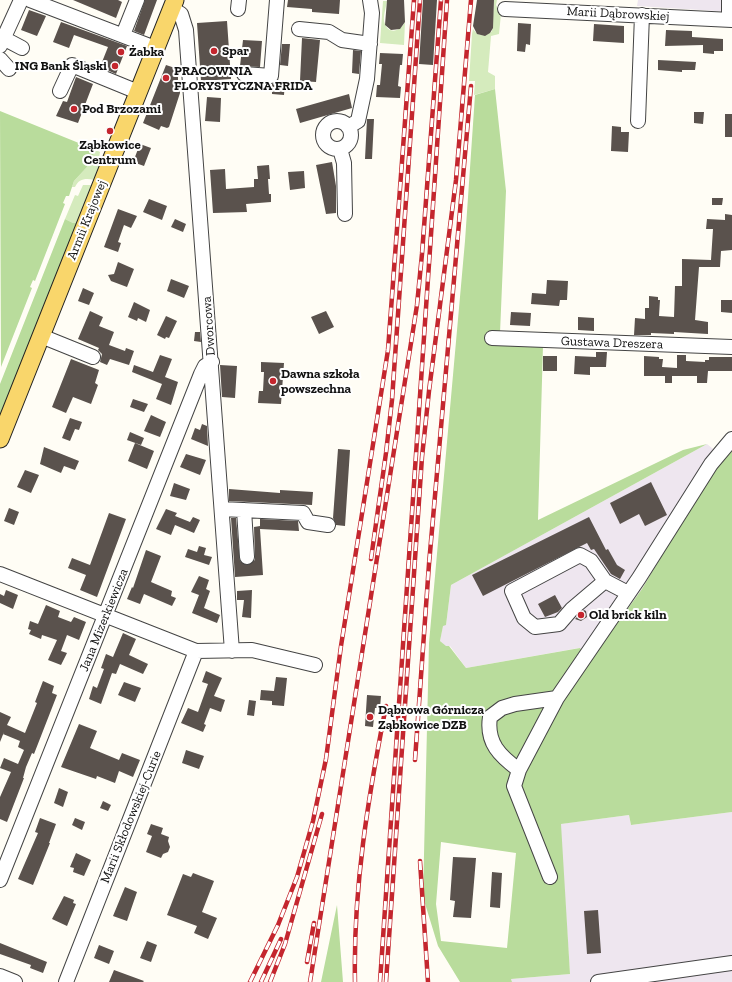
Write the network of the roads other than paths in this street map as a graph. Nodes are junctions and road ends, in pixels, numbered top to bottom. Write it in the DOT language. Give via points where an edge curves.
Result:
graph roads {
  1 [pos="21,0"];
  2 [pos="30,0"];
  3 [pos="277,0"];
  4 [pos="370,0"];
  5 [pos="728,0"];
  6 [pos="132,1"];
  7 [pos="54,4"];
  8 [pos="175,7"];
  9 [pos="504,9"];
  10 [pos="642,15"];
  11 [pos="730,19"];
  12 [pos="299,29"];
  13 [pos="123,35"];
  14 [pos="2,42"];
  15 [pos="370,44"];
  16 [pos="22,48"];
  17 [pos="155,48"];
  18 [pos="244,74"];
  19 [pos="60,91"];
  20 [pos="138,92"];
  21 [pos="638,121"];
  22 [pos="348,127"];
  23 [pos="340,149"];
  24 [pos="345,214"];
  25 [pos="41,336"];
  26 [pos="492,338"];
  27 [pos="732,347"];
  28 [pos="93,357"];
  29 [pos="212,362"];
  30 [pos="0,439"];
  31 [pos="732,439"];
  32 [pos="222,509"];
  33 [pos="244,510"];
  34 [pos="328,525"];
  35 [pos="247,557"];
  36 [pos="0,574"];
  37 [pos="605,580"];
  38 [pos="628,593"];
  39 [pos="105,616"];
  40 [pos="196,651"];
  41 [pos="232,651"];
  42 [pos="315,665"];
  43 [pos="557,698"];
  44 [pos="519,770"];
  45 [pos="550,877"];
  46 [pos="0,880"];
  47 [pos="732,963"];
  48 [pos="0,976"];
  49 [pos="15,982"];
  50 [pos="66,982"];
  51 [pos="598,982"];
  1 -- 14 [label="street"];
  2 -- 7 [label="street"];
  3 -- 18 [label="street" via="271,76"];
  4 -- 15 [label="street"];
  5 -- 11 [label="street"];
  6 -- 13 [label="street"];
  7 -- 13 [label="street"];
  8 -- 17 [label="main road, Armii Krajowej"];
  8 -- 29 [label="street, Dworcowa" via="185,25"];
  9 -- 10 [label="street, Marii Dąbrowskiej"];
  10 -- 11 [label="street, Marii Dąbrowskiej"];
  10 -- 21 [label="street"];
  12 -- 15 [label="street" via="329,32 342,40"];
  13 -- 17 [label="street"];
  14 -- 16 [label="street"];
  15 -- 22 [label="street" via="364,97 358,121"];
  17 -- 20 [label="main road, Armii Krajowej"];
  19 -- 20 [label="street" via="72,65"];
  20 -- 25 [label="main road, Armii Krajowej"];
  22 -- 23 [label="street" via="351,136 347,144"];
  22 -- 23 [label="street" via="342,122 333,122 326,126 323,134 325,142 331,148"];
  23 -- 24 [label="street" via="344,162"];
  25 -- 28 [label="street"];
  25 -- 30 [label="main road, Armii Krajowej"];
  26 -- 27 [label="street, Gustawa Dreszera"];
  29 -- 32 [label="street, Dworcowa"];
  29 -- 39 [label="street, Jana Mizerkiewicza" via="205,366 201,374"];
  31 -- 38 [label="street" via="711,464"];
  32 -- 33 [label="street"];
  32 -- 41 [label="street, Dworcowa"];
  33 -- 34 [label="street" via="303,513 308,522"];
  33 -- 35 [label="street"];
  36 -- 39 [label="street"];
  37 -- 37 [label="street" via="591,561 580,555 512,591 524,618 535,627 549,626 559,624"];
  37 -- 38 [label="street"];
  38 -- 43 [label="street"];
  39 -- 40 [label="street"];
  39 -- 46 [label="street, Jana Mizerkiewicza"];
  40 -- 41 [label="street"];
  40 -- 50 [label="street, Marii Skłodowskiej-Curie"];
  41 -- 42 [label="street" via="252,650"];
  43 -- 44 [label="street"];
  43 -- 44 [label="street" via="515,704 502,708 490,717 489,733 497,752"];
  44 -- 45 [label="street" via="514,786"];
  47 -- 51 [label="street"];
  48 -- 49 [label="street"];
}
